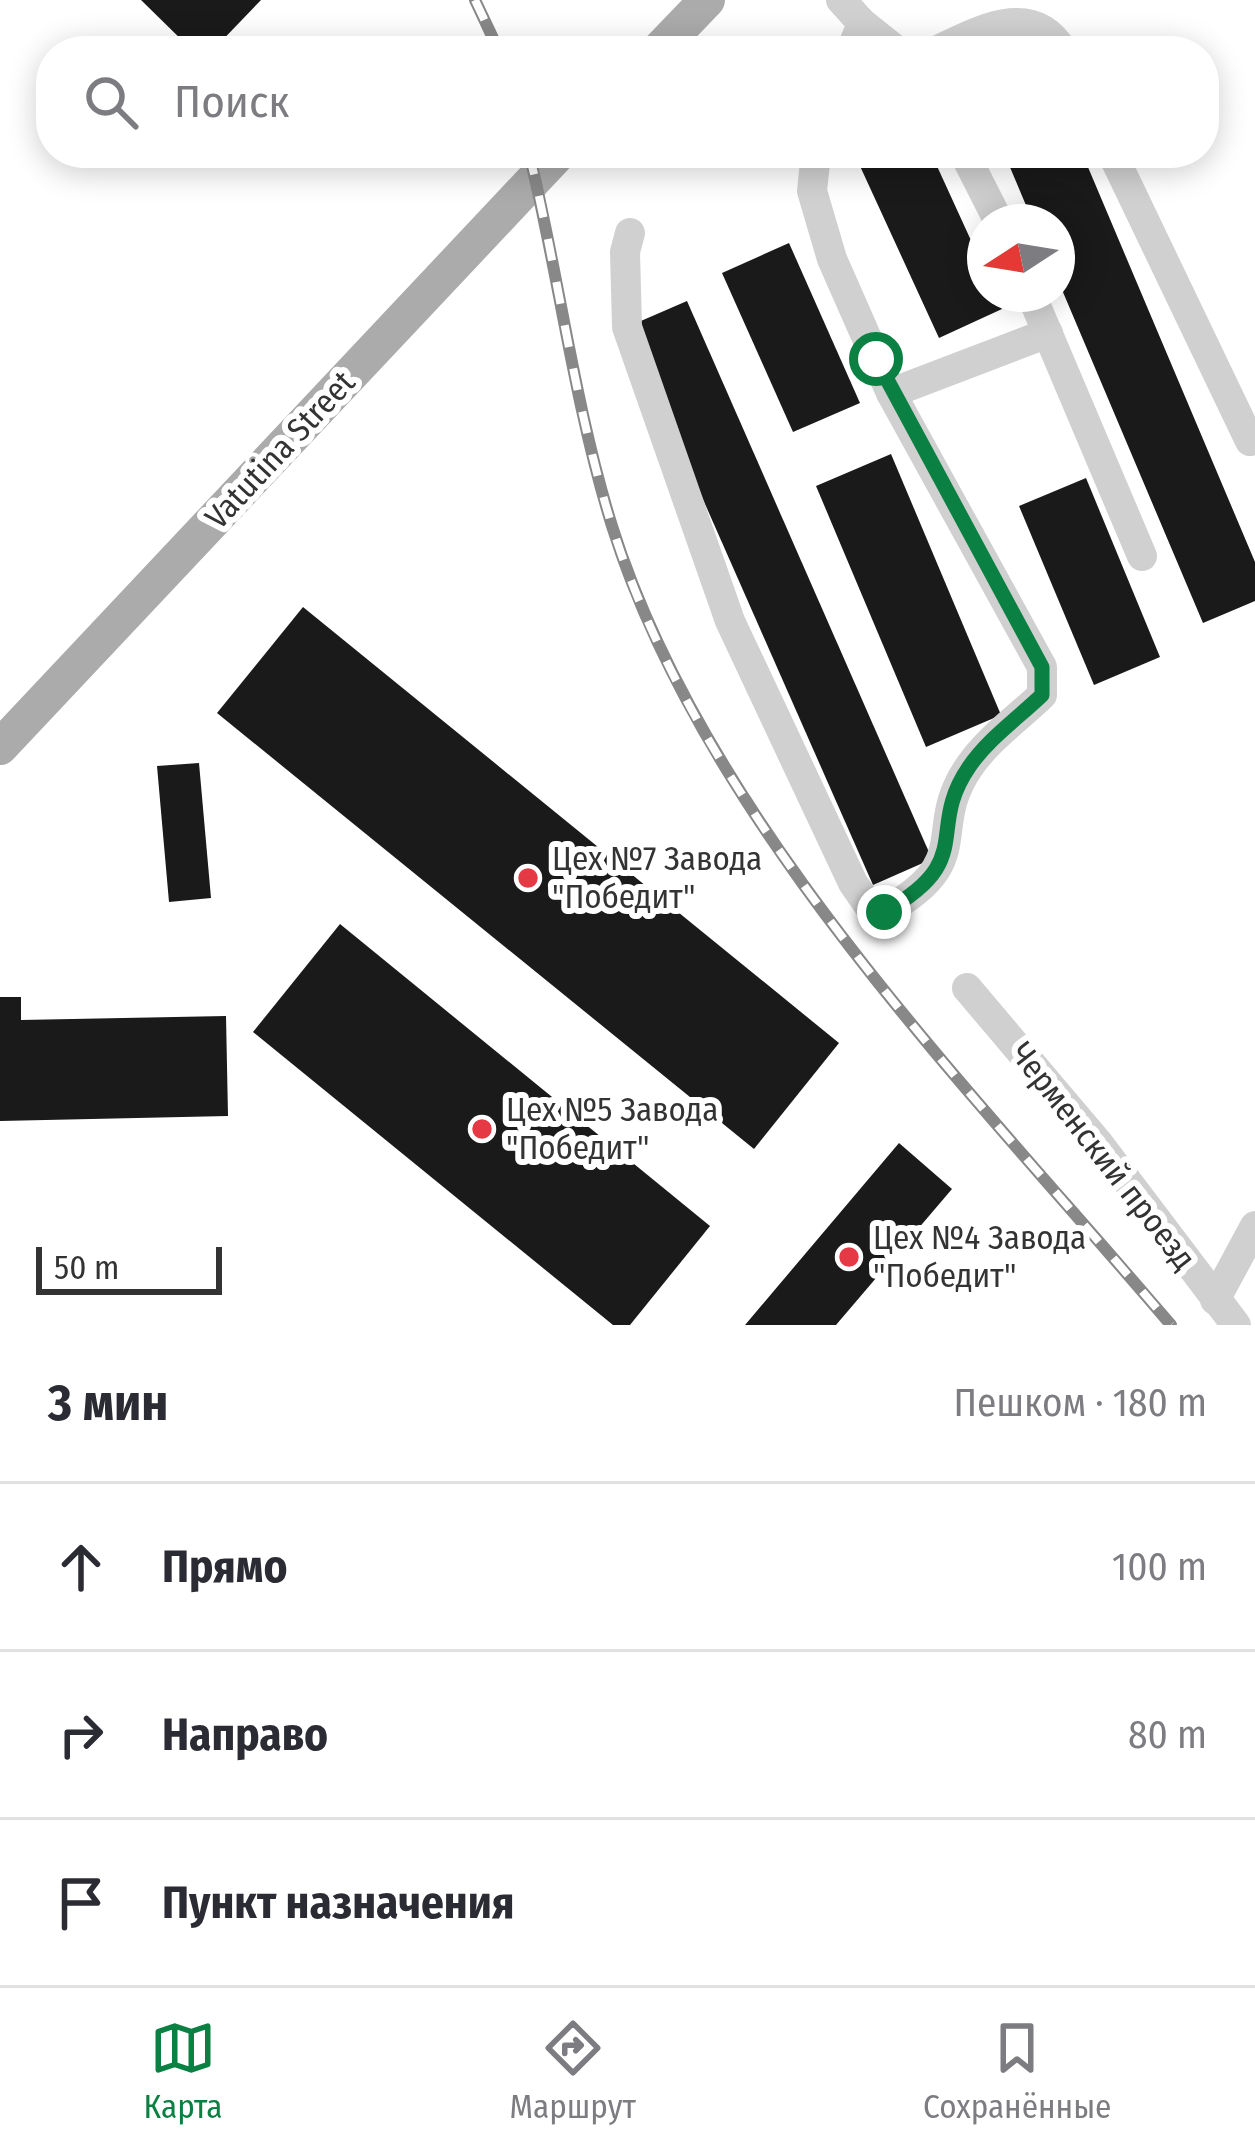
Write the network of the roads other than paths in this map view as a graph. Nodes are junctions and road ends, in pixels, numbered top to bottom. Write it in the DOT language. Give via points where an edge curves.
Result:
graph roads {
  1 [pos="707,0"];
  2 [pos="841,0"];
  3 [pos="672,36"];
  4 [pos="857,36"];
  5 [pos="967,36"];
  6 [pos="1054,36"];
  7 [pos="546,168"];
  8 [pos="814,168"];
  9 [pos="971,168"];
  10 [pos="1119,168"];
  11 [pos="989,204"];
  12 [pos="630,233"];
  13 [pos="1039,312"];
  14 [pos="1048,333"];
  15 [pos="891,393"];
  16 [pos="1250,441"];
  17 [pos="1142,556"];
  18 [pos="0,747"];
  19 [pos="967,988"];
  20 [pos="1255,1226"];
  21 [pos="1215,1300"];
  22 [pos="1237,1325"];
  1 -- 3 [label="main road"];
  2 -- 4 [label="street"];
  5 -- 6 [label="street" via="1028,20"];
  7 -- 18 [label="main road, Vatutina Street"];
  8 -- 15 [label="street" via="812,191 832,259"];
  9 -- 11 [label="street"];
  10 -- 16 [label="street"];
  12 -- 15 [label="street" via="627,327 730,621 853,883 884,912 930,880 945,857 967,769 1042,695 1042,667"];
  13 -- 14 [label="street"];
  14 -- 15 [label="street"];
  14 -- 17 [label="street"];
  19 -- 21 [label="street, Черменский проезд" via="1100,1144"];
  20 -- 21 [label="street"];
  21 -- 22 [label="street, Черменский проезд"];
}
